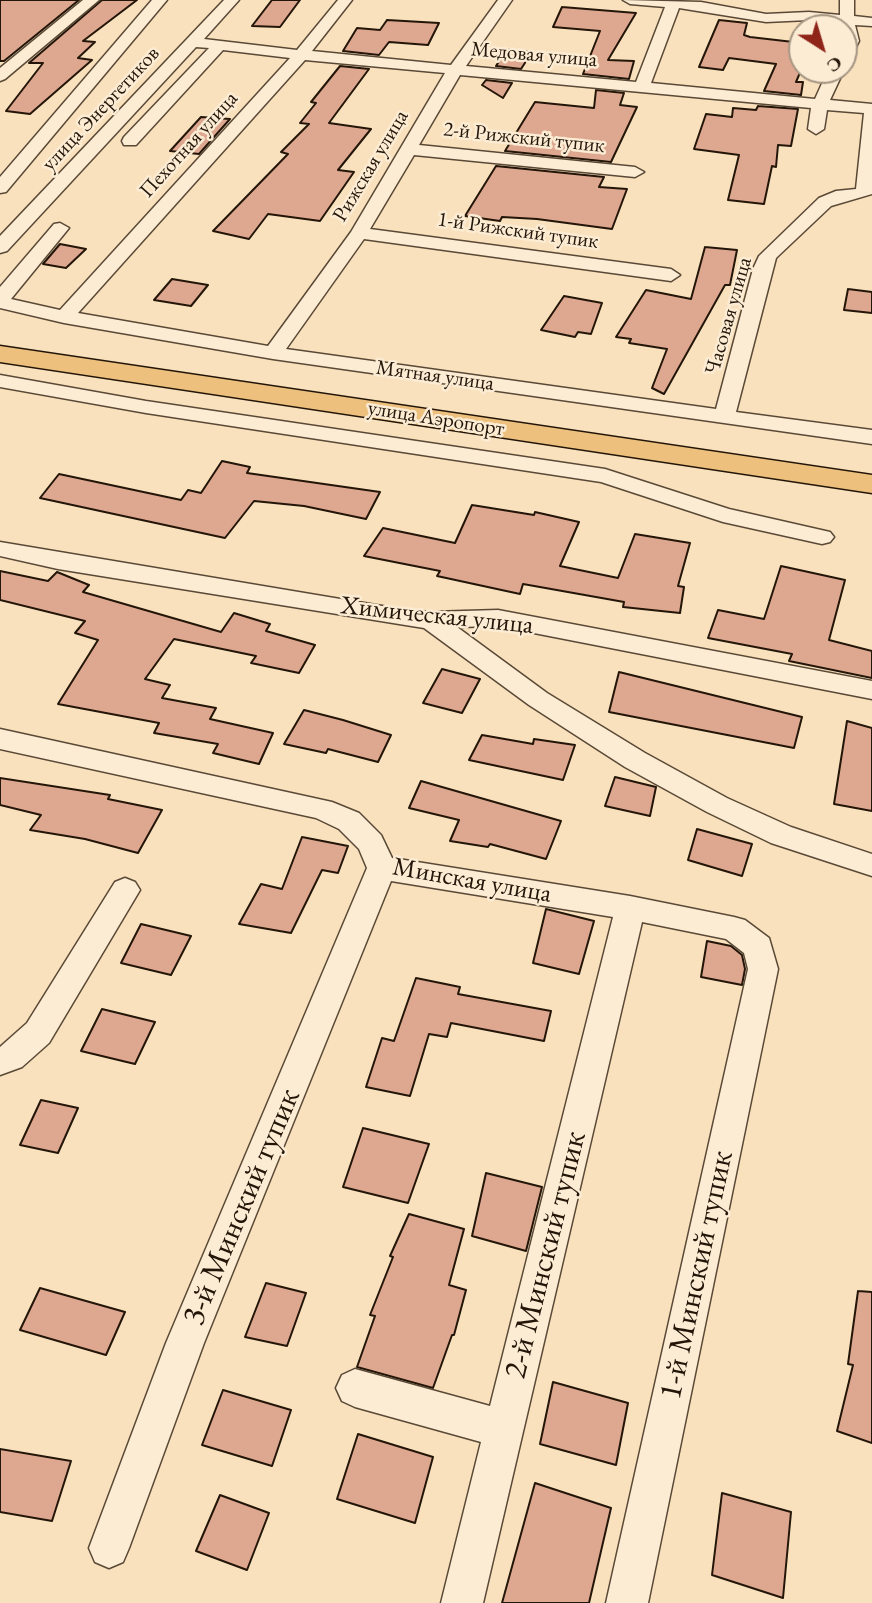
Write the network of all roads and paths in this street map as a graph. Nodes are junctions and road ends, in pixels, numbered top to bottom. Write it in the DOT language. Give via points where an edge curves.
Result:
graph roads {
  1 [pos="92,0"];
  2 [pos="160,0"];
  3 [pos="232,0"];
  4 [pos="345,0"];
  5 [pos="505,0"];
  6 [pos="630,0"];
  7 [pos="674,2"];
  8 [pos="788,17"];
  9 [pos="193,42"];
  10 [pos="220,45"];
  11 [pos="301,55"];
  12 [pos="455,69"];
  13 [pos="0,76"];
  14 [pos="829,84"];
  15 [pos="642,86"];
  16 [pos="820,104"];
  17 [pos="872,111"];
  18 [pos="816,129"];
  19 [pos="130,141"];
  20 [pos="408,149"];
  21 [pos="635,172"];
  22 [pos="0,188"];
  23 [pos="868,193"];
  24 [pos="60,228"];
  25 [pos="359,233"];
  26 [pos="0,247"];
  27 [pos="671,275"];
  28 [pos="0,300"];
  29 [pos="64,317"];
  30 [pos="0,340"];
  31 [pos="273,353"];
  32 [pos="0,354"];
  33 [pos="0,381"];
  34 [pos="724,418"];
  35 [pos="872,437"];
  36 [pos="872,467"];
  37 [pos="872,484"];
  38 [pos="822,537"];
  39 [pos="0,550"];
  40 [pos="430,620"];
  41 [pos="872,690"];
  42 [pos="0,739"];
  43 [pos="872,865"];
  44 [pos="382,868"];
  45 [pos="125,890"];
  46 [pos="630,908"];
  47 [pos="758,947"];
  48 [pos="0,1061"];
  49 [pos="355,1388"];
  50 [pos="504,1429"];
  51 [pos="108,1548"];
  52 [pos="462,1603"];
  53 [pos="627,1603"];
  1 -- 13 [label="street"];
  2 -- 22 [label="street"];
  3 -- 9 [label="street, улица Энергетиков"];
  4 -- 11 [label="street, Пехотная улица"];
  5 -- 12 [label="street, Рижская улица"];
  6 -- 7 [label="street"];
  7 -- 8 [label="street" via="766,18"];
  7 -- 15 [label="street"];
  9 -- 10 [label="street, Медовая улица"];
  9 -- 26 [label="street, улица Энергетиков"];
  10 -- 11 [label="street, Медовая улица"];
  10 -- 19 [label="street"];
  11 -- 12 [label="street, Медовая улица"];
  11 -- 29 [label="street, Пехотная улица"];
  12 -- 15 [label="street, Медовая улица"];
  12 -- 20 [label="street, Рижская улица"];
  14 -- 16 [label="street"];
  15 -- 16 [label="street, Медовая улица"];
  16 -- 17 [label="street, Медовая улица"];
  16 -- 18 [label="street"];
  17 -- 23 [label="street, Часовая улица"];
  20 -- 21 [label="street, 2-й Рижский тупик"];
  20 -- 25 [label="street, Рижская улица"];
  23 -- 34 [label="street, Часовая улица" via="825,202 768,256"];
  24 -- 28 [label="street"];
  25 -- 27 [label="street, 1-й Рижский тупик"];
  25 -- 31 [label="street, Рижская улица"];
  28 -- 29 [label="street, Мятная улица"];
  29 -- 31 [label="street, Мятная улица"];
  30 -- 36 [label="main road, улица Аэропорт"];
  31 -- 34 [label="street, Мятная улица"];
  32 -- 37 [label="main road, улица Аэропорт"];
  33 -- 38 [label="street" via="605,476 723,515"];
  34 -- 35 [label="street, Мятная улица"];
  39 -- 40 [label="street, Химическая улица"];
  40 -- 41 [label="street, Химическая улица" via="498,618"];
  40 -- 43 [label="street" via="538,699 635,760 781,835"];
  42 -- 44 [label="street, Минская улица" via="322,809 349,821 371,843"];
  44 -- 46 [label="street, Минская улица"];
  44 -- 51 [label="street, 3-й Минский тупик" via="185,1343"];
  45 -- 48 [label="street" via="38,1033"];
  46 -- 47 [label="street, Минская улица" via="734,929"];
  46 -- 50 [label="street, 2-й Минский тупик"];
  47 -- 53 [label="street, 1-й Минский тупик" via="763,969"];
  49 -- 50 [label="street"];
  50 -- 52 [label="street, 2-й Минский тупик"];
}
